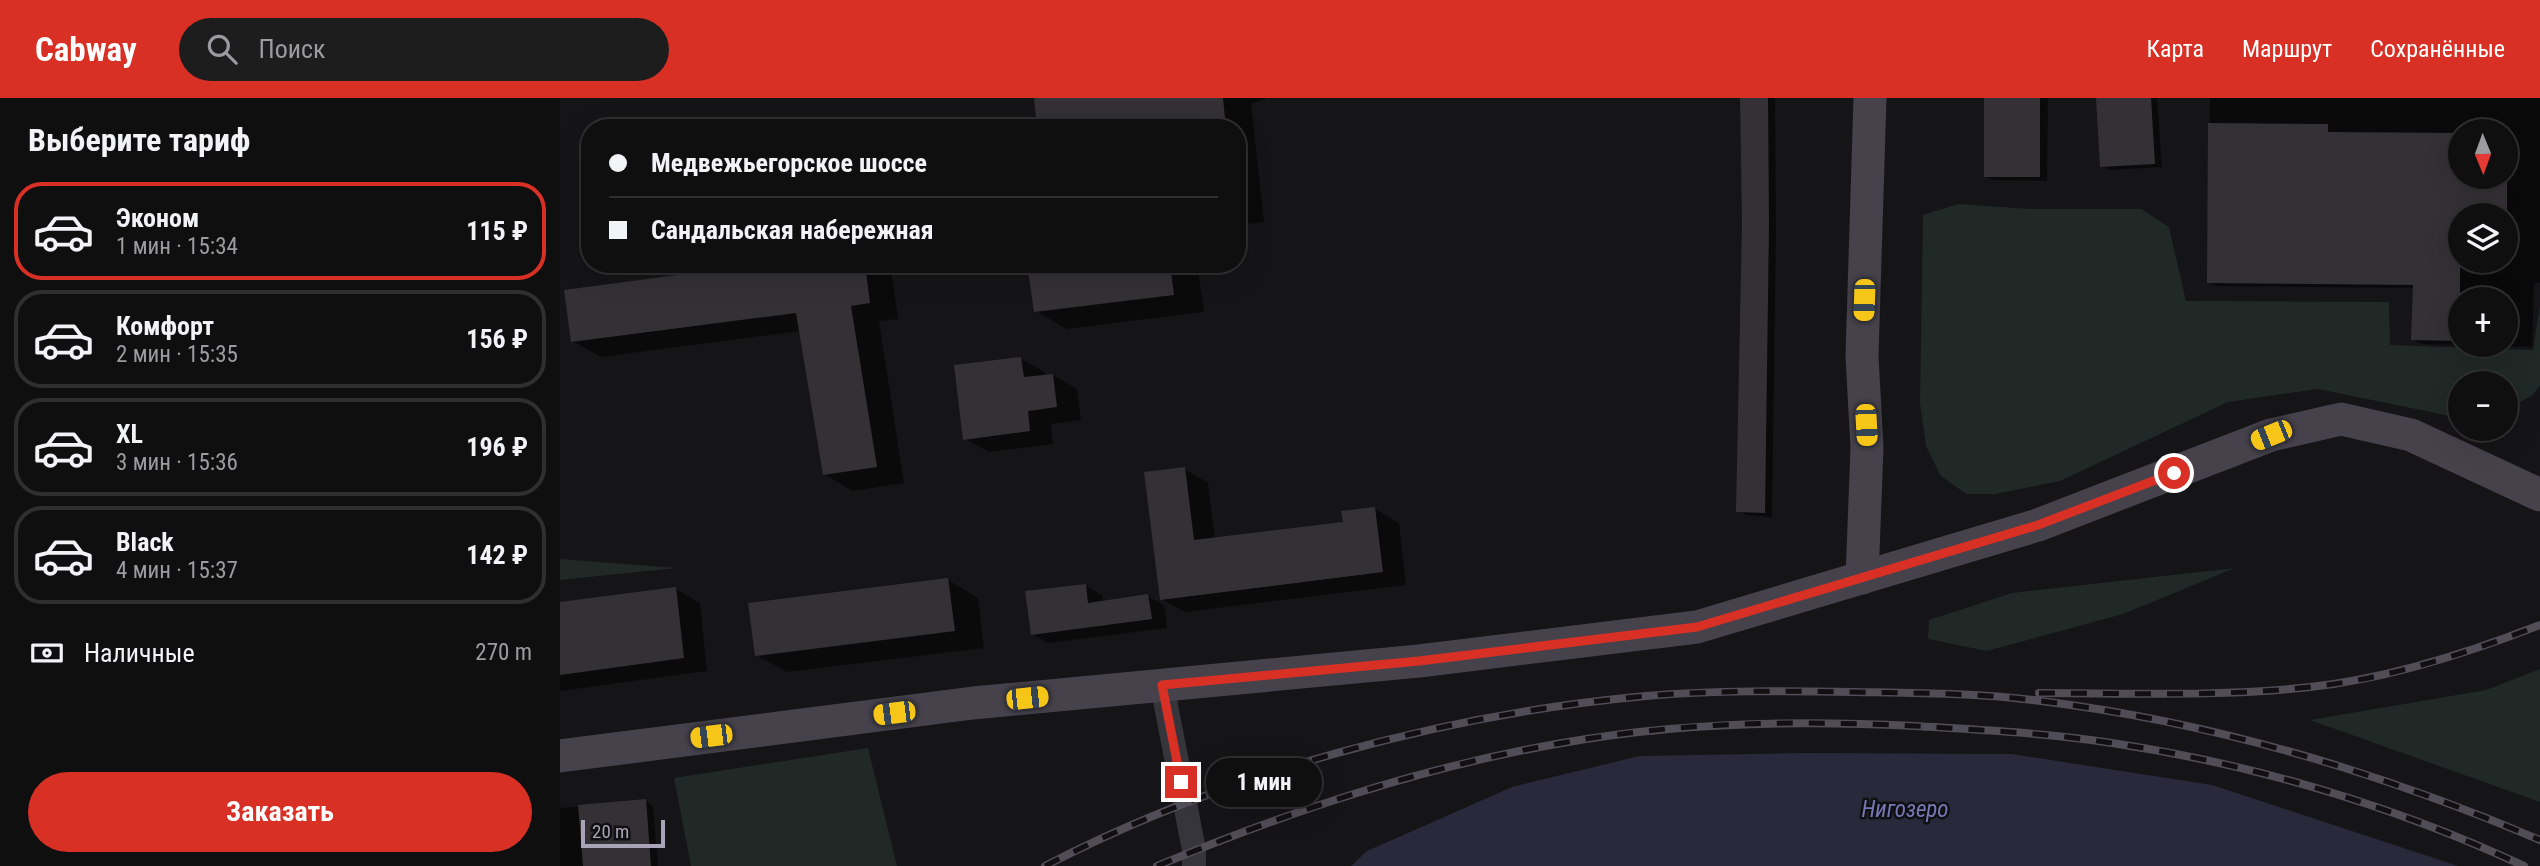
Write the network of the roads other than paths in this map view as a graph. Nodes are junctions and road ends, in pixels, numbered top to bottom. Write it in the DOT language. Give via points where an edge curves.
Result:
graph roads {
  1 [pos="1870,98"];
  2 [pos="2540,495"];
  3 [pos="1862,579"];
  4 [pos="1162,685"];
  5 [pos="560,756"];
  6 [pos="1194,866"];
  1 -- 3 [label="street" via="1862,356 1867,448"];
  2 -- 3 [label="street" via="2411,435 2341,419 2271,435 2038,525"];
  3 -- 4 [label="street" via="1697,627 1419,661"];
  4 -- 5 [label="street"];
  4 -- 6 [label="street"];
}
